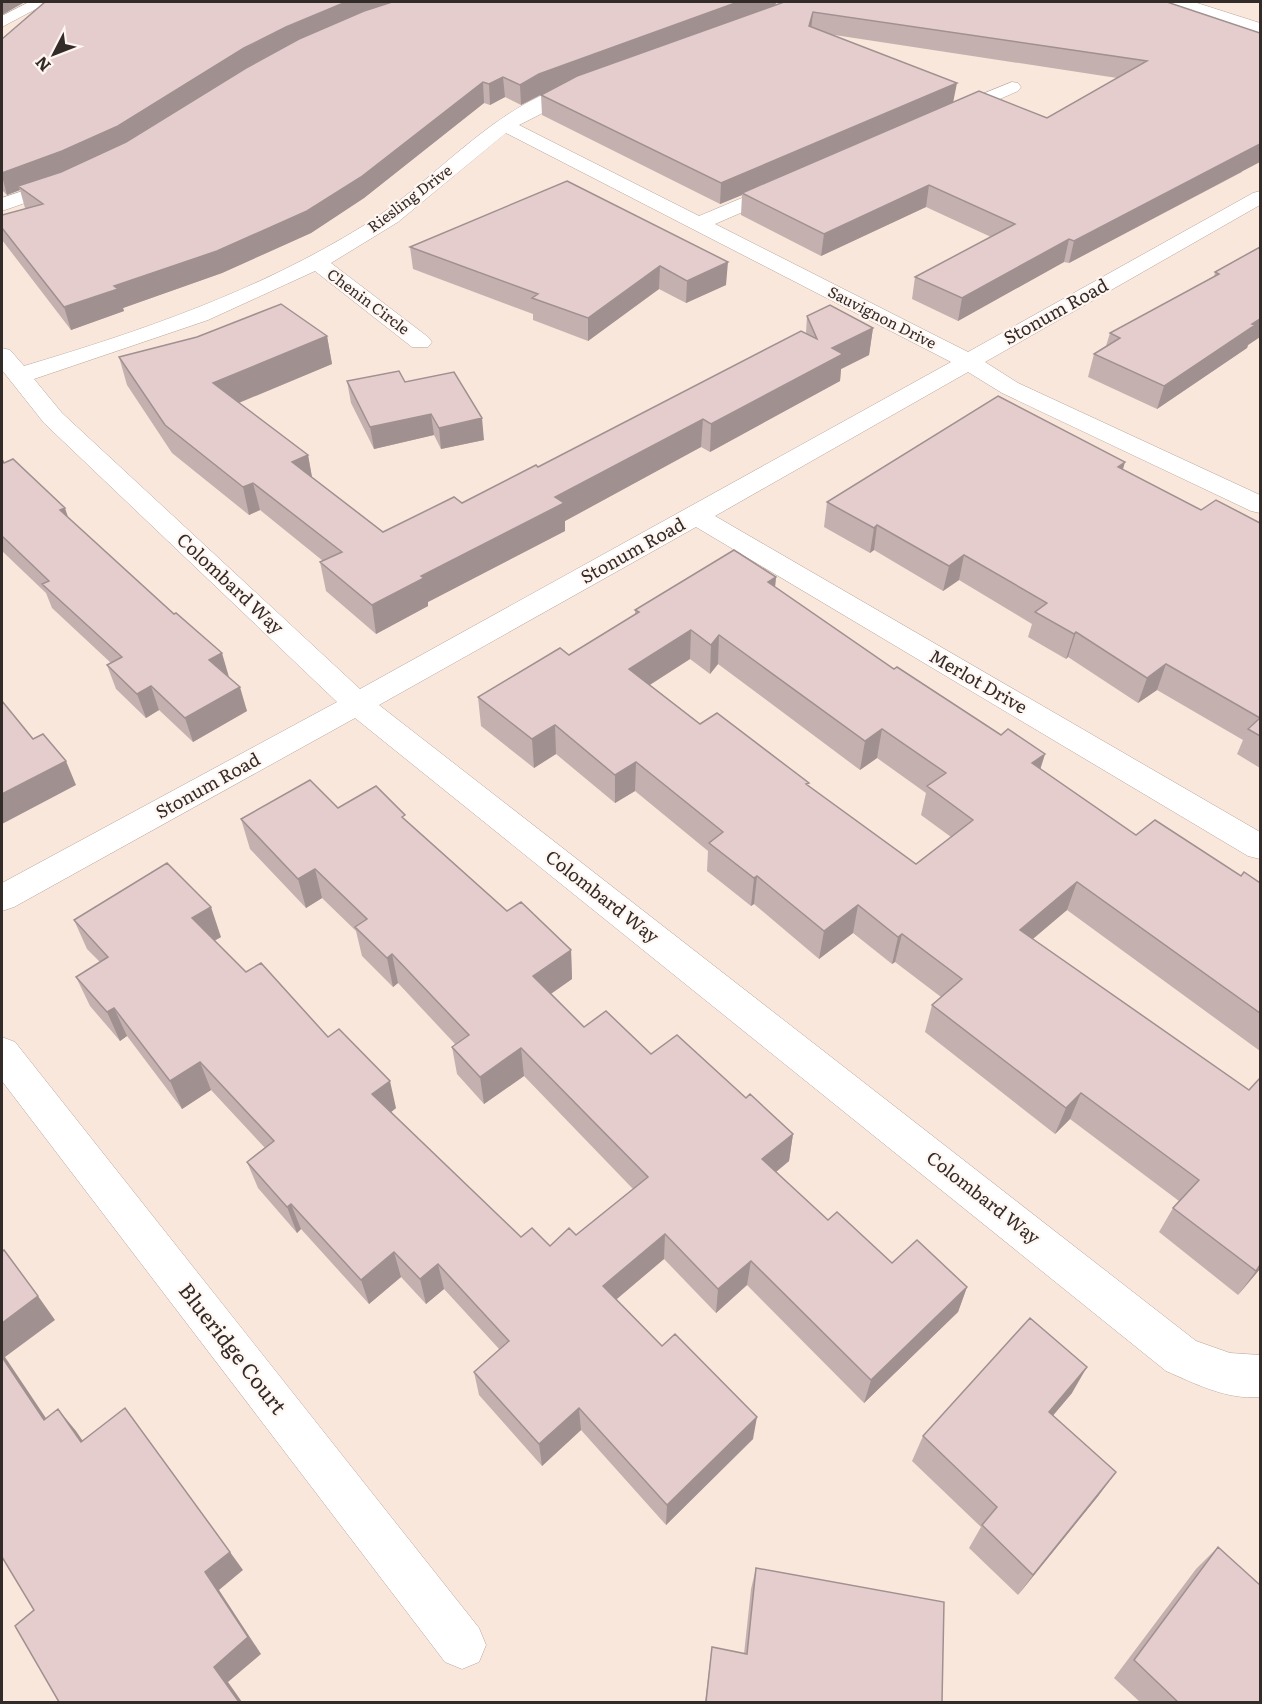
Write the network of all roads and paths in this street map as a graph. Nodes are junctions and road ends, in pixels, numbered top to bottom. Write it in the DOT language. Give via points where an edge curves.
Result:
graph roads {
  1 [pos="41,2"];
  2 [pos="1179,2"];
  3 [pos="2,22"];
  4 [pos="1260,28"];
  5 [pos="605,77"];
  6 [pos="1012,87"];
  7 [pos="936,120"];
  8 [pos="505,125"];
  9 [pos="77,178"];
  10 [pos="796,182"];
  11 [pos="1260,197"];
  12 [pos="2,205"];
  13 [pos="698,224"];
  14 [pos="316,262"];
  15 [pos="420,342"];
  16 [pos="967,362"];
  17 [pos="9,365"];
  18 [pos="1260,505"];
  19 [pos="696,516"];
  20 [pos="356,703"];
  21 [pos="1260,847"];
  22 [pos="2,898"];
  23 [pos="2,1053"];
  24 [pos="1255,1376"];
  25 [pos="462,1646"];
  1 -- 3 [label="street"];
  2 -- 4 [label="street"];
  5 -- 8 [label="street, Riesling Drive" via="547,101"];
  6 -- 7 [label="street"];
  8 -- 13 [label="street, Sauvignon Drive"];
  8 -- 14 [label="street, Riesling Drive" via="413,201"];
  9 -- 12 [label="street"];
  10 -- 13 [label="street"];
  11 -- 16 [label="street, Stonum Road"];
  13 -- 16 [label="street, Sauvignon Drive"];
  14 -- 15 [label="street, Chenin Circle"];
  14 -- 17 [label="street, Riesling Drive" via="246,297 110,349"];
  16 -- 18 [label="street, Sauvignon Drive" via="1010,388"];
  16 -- 19 [label="street, Stonum Road"];
  17 -- 20 [label="street, Colombard Way" via="53,418"];
  19 -- 20 [label="street, Stonum Road"];
  19 -- 21 [label="street, Merlot Drive"];
  20 -- 22 [label="street, Stonum Road"];
  20 -- 24 [label="street, Colombard Way" via="1181,1356 1210,1369"];
  23 -- 25 [label="street, Blueridge Court"];
}
